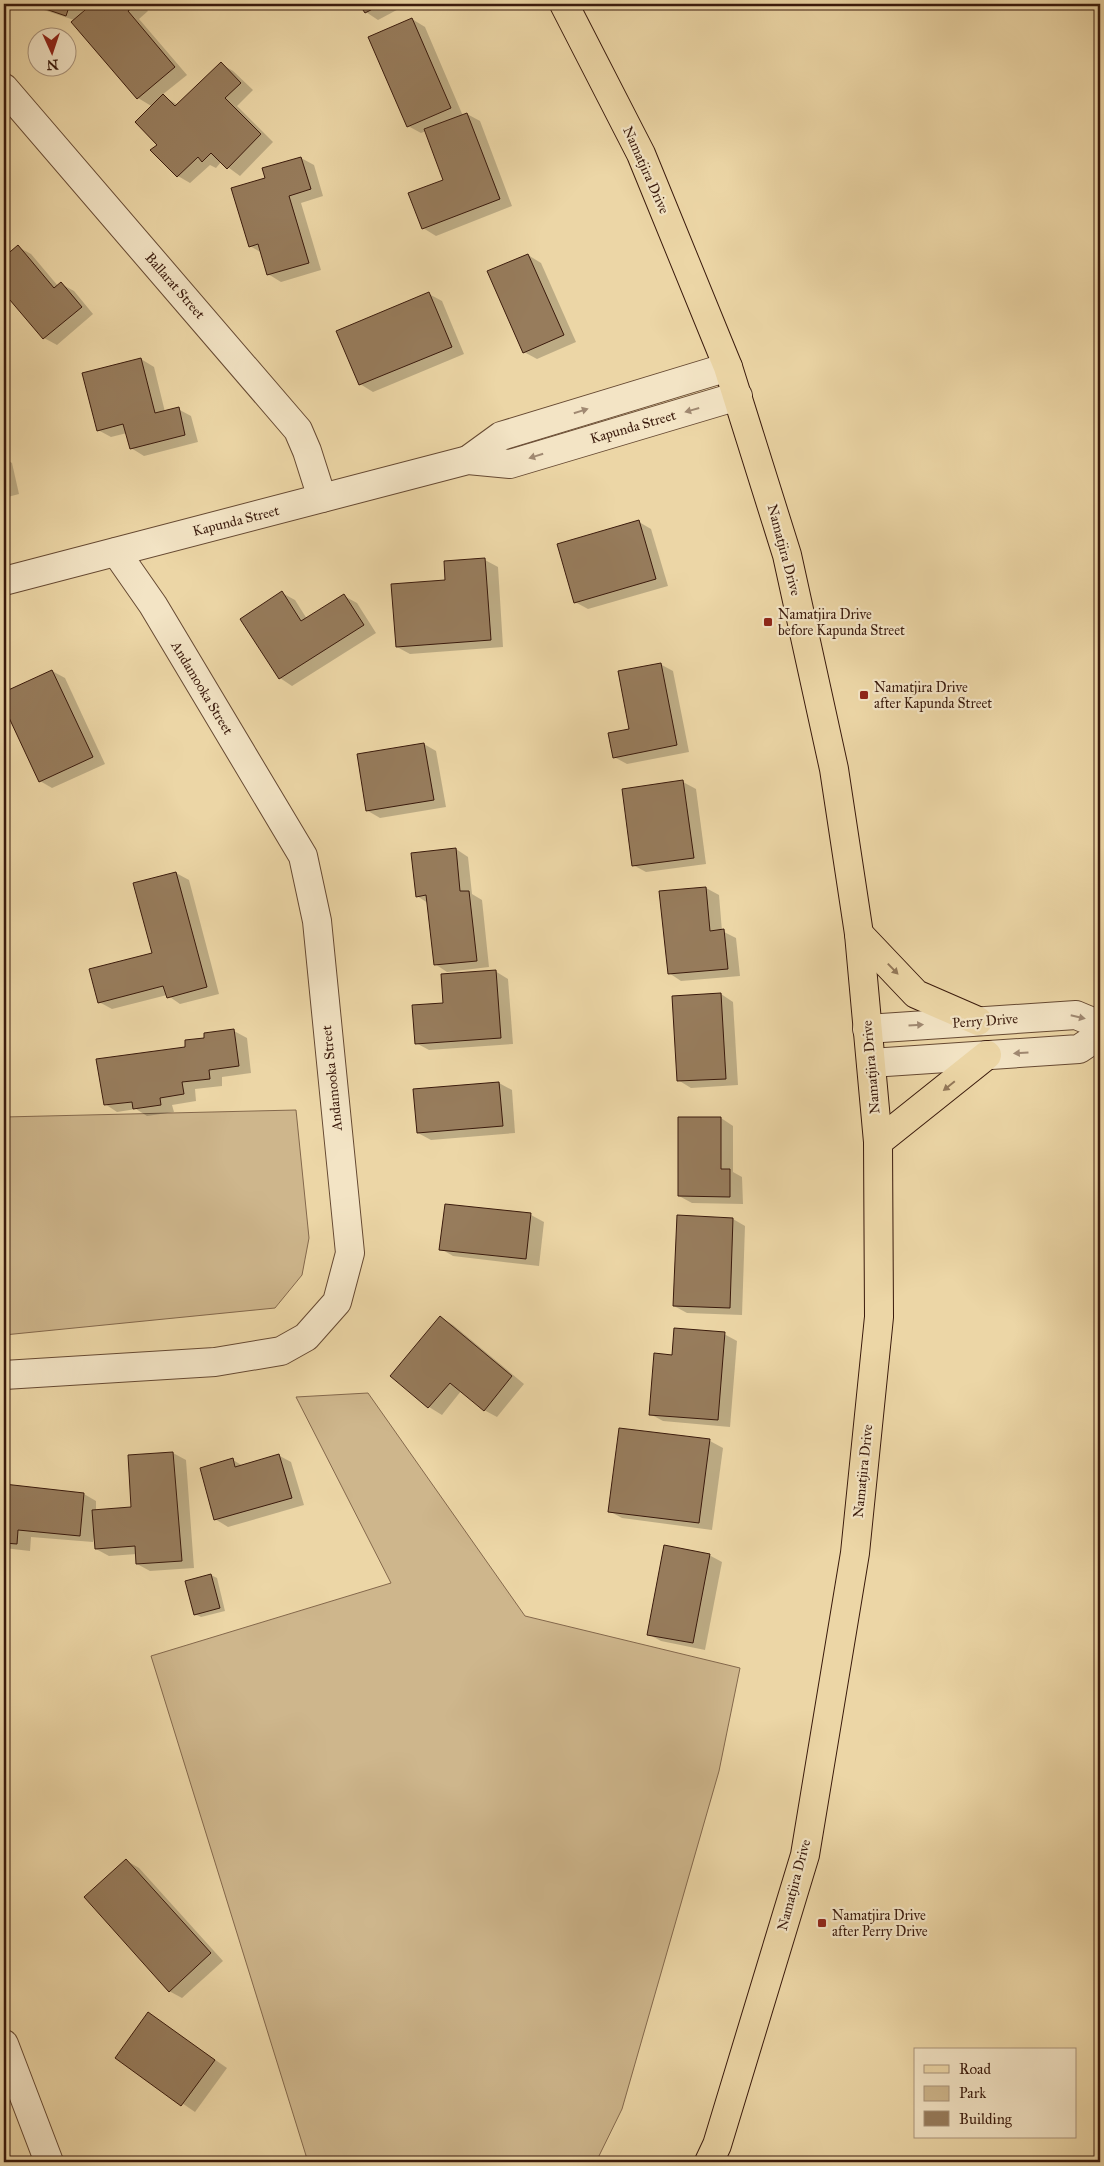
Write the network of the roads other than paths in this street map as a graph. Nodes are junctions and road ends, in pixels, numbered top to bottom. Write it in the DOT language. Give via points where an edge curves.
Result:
graph roads {
  1 [pos="564,4"];
  2 [pos="4,88"];
  3 [pos="728,368"];
  4 [pos="738,396"];
  5 [pos="468,460"];
  6 [pos="322,498"];
  7 [pos="116,552"];
  8 [pos="4,581"];
  9 [pos="859,934"];
  10 [pos="978,1021"];
  11 [pos="1100,1025"];
  12 [pos="867,1029"];
  13 [pos="1100,1035"];
  14 [pos="987,1055"];
  15 [pos="871,1063"];
  16 [pos="878,1142"];
  17 [pos="4,1375"];
  18 [pos="4,2044"];
  19 [pos="49,2162"];
  20 [pos="709,2162"];
  1 -- 3 [label="main road, Namatjira Drive" via="641,154"];
  2 -- 6 [label="street, Ballarat Street" via="298,430"];
  3 -- 4 [label="main road, Namatjira Drive"];
  5 -- 3 [label="street, Kapunda Street, one-way" via="501,436"];
  4 -- 5 [label="street, Kapunda Street, one-way" via="510,464"];
  4 -- 9 [label="main road, Namatjira Drive" via="787,554 834,769"];
  5 -- 6 [label="street, Kapunda Street"];
  6 -- 7 [label="street, Kapunda Street"];
  7 -- 8 [label="street, Kapunda Street"];
  7 -- 17 [label="street, Andamooka Street" via="153,605 303,856 317,921 350,1253 338,1302 306,1337 281,1351 215,1362"];
  9 -- 10 [label="main road, one-way" via="916,994"];
  9 -- 12 [label="main road, Namatjira Drive"];
  10 -- 11 [label="street, Perry Drive, one-way" via="1076,1014"];
  12 -- 10 [label="street, Perry Drive, one-way"];
  12 -- 15 [label="main road, Namatjira Drive"];
  13 -- 14 [label="street, one-way" via="1079,1049"];
  14 -- 15 [label="street"];
  14 -- 16 [label="main road, one-way"];
  15 -- 16 [label="main road, Namatjira Drive"];
  16 -- 20 [label="main road, Namatjira Drive" via="879,1316 854,1553 805,1855 717,2145"];
  18 -- 19 [label="street"];
}
